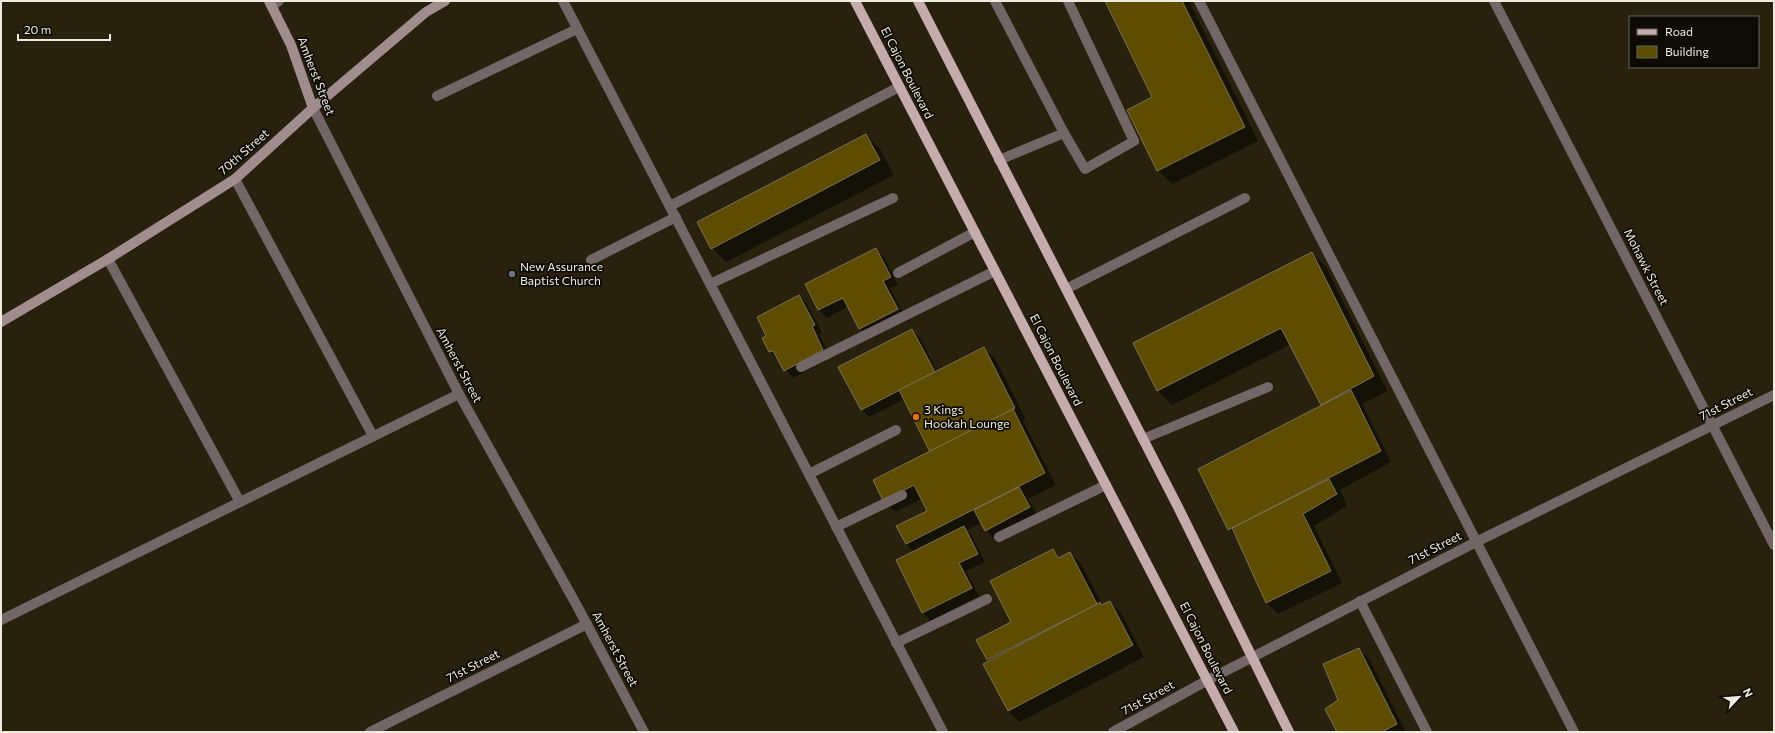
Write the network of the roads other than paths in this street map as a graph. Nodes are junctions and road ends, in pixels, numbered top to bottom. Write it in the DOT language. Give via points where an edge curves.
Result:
graph roads {
  1 [pos="445,1"];
  2 [pos="563,1"];
  3 [pos="855,1"];
  4 [pos="918,1"];
  5 [pos="995,1"];
  6 [pos="1068,1"];
  7 [pos="1199,1"];
  8 [pos="1494,1"];
  9 [pos="273,3"];
  10 [pos="577,29"];
  11 [pos="898,87"];
  12 [pos="437,96"];
  13 [pos="312,108"];
  14 [pos="1064,133"];
  15 [pos="999,160"];
  16 [pos="235,179"];
  17 [pos="893,198"];
  18 [pos="1245,198"];
  19 [pos="670,206"];
  20 [pos="676,217"];
  21 [pos="975,232"];
  22 [pos="108,259"];
  23 [pos="591,260"];
  24 [pos="995,271"];
  25 [pos="898,273"];
  26 [pos="710,284"];
  27 [pos="1066,289"];
  28 [pos="1,322"];
  29 [pos="801,367"];
  30 [pos="1268,387"];
  31 [pos="459,394"];
  32 [pos="1774,395"];
  33 [pos="1712,426"];
  34 [pos="896,430"];
  35 [pos="372,436"];
  36 [pos="1143,439"];
  37 [pos="809,474"];
  38 [pos="1106,485"];
  39 [pos="902,495"];
  40 [pos="240,502"];
  41 [pos="836,527"];
  42 [pos="999,537"];
  43 [pos="1476,542"];
  44 [pos="1774,545"];
  45 [pos="988,599"];
  46 [pos="1360,601"];
  47 [pos="1,620"];
  48 [pos="587,624"];
  49 [pos="896,643"];
  50 [pos="1251,657"];
  51 [pos="1208,680"];
  52 [pos="370,732"];
  53 [pos="644,732"];
  54 [pos="943,732"];
  55 [pos="1113,732"];
  56 [pos="1234,732"];
  57 [pos="1288,732"];
  58 [pos="1427,732"];
  59 [pos="1574,732"];
  1 -- 13 [label="main road, 70th Street" via="426,12"];
  2 -- 10 [label="street"];
  3 -- 11 [label="main road, El Cajon Boulevard"];
  4 -- 15 [label="main road"];
  5 -- 14 [label="street"];
  6 -- 14 [label="street" via="1134,140 1085,169"];
  7 -- 43 [label="street"];
  8 -- 33 [label="street, Mohawk Street"];
  9 -- 13 [label="main road, Amherst Street" via="291,45"];
  10 -- 12 [label="street"];
  10 -- 19 [label="street"];
  11 -- 19 [label="street"];
  11 -- 21 [label="main road, El Cajon Boulevard"];
  13 -- 16 [label="main road, 70th Street"];
  13 -- 31 [label="street, Amherst Street"];
  14 -- 15 [label="street"];
  15 -- 27 [label="main road"];
  16 -- 22 [label="main road, 70th Street"];
  16 -- 35 [label="street"];
  17 -- 26 [label="street"];
  18 -- 27 [label="street"];
  19 -- 20 [label="street"];
  20 -- 23 [label="street"];
  20 -- 26 [label="street"];
  21 -- 24 [label="main road, El Cajon Boulevard"];
  21 -- 25 [label="street"];
  22 -- 28 [label="main road, 70th Street"];
  22 -- 40 [label="street"];
  24 -- 29 [label="street"];
  24 -- 38 [label="main road, El Cajon Boulevard"];
  26 -- 37 [label="street"];
  27 -- 36 [label="main road"];
  30 -- 36 [label="street"];
  31 -- 35 [label="street"];
  31 -- 48 [label="street, Amherst Street"];
  32 -- 33 [label="street, 71st Street"];
  33 -- 43 [label="street, 71st Street"];
  33 -- 44 [label="street, Mohawk Street"];
  34 -- 37 [label="street"];
  35 -- 40 [label="street"];
  36 -- 50 [label="main road"];
  37 -- 41 [label="street"];
  38 -- 42 [label="street"];
  38 -- 51 [label="main road, El Cajon Boulevard"];
  39 -- 41 [label="street"];
  40 -- 47 [label="street"];
  41 -- 49 [label="street"];
  43 -- 46 [label="street, 71st Street"];
  43 -- 59 [label="street"];
  45 -- 49 [label="street"];
  46 -- 50 [label="street, 71st Street"];
  46 -- 58 [label="street"];
  48 -- 52 [label="street, 71st Street"];
  48 -- 53 [label="street, Amherst Street"];
  49 -- 54 [label="street"];
  50 -- 51 [label="street, 71st Street"];
  50 -- 57 [label="main road"];
  51 -- 55 [label="street, 71st Street"];
  51 -- 56 [label="main road, El Cajon Boulevard"];
}
